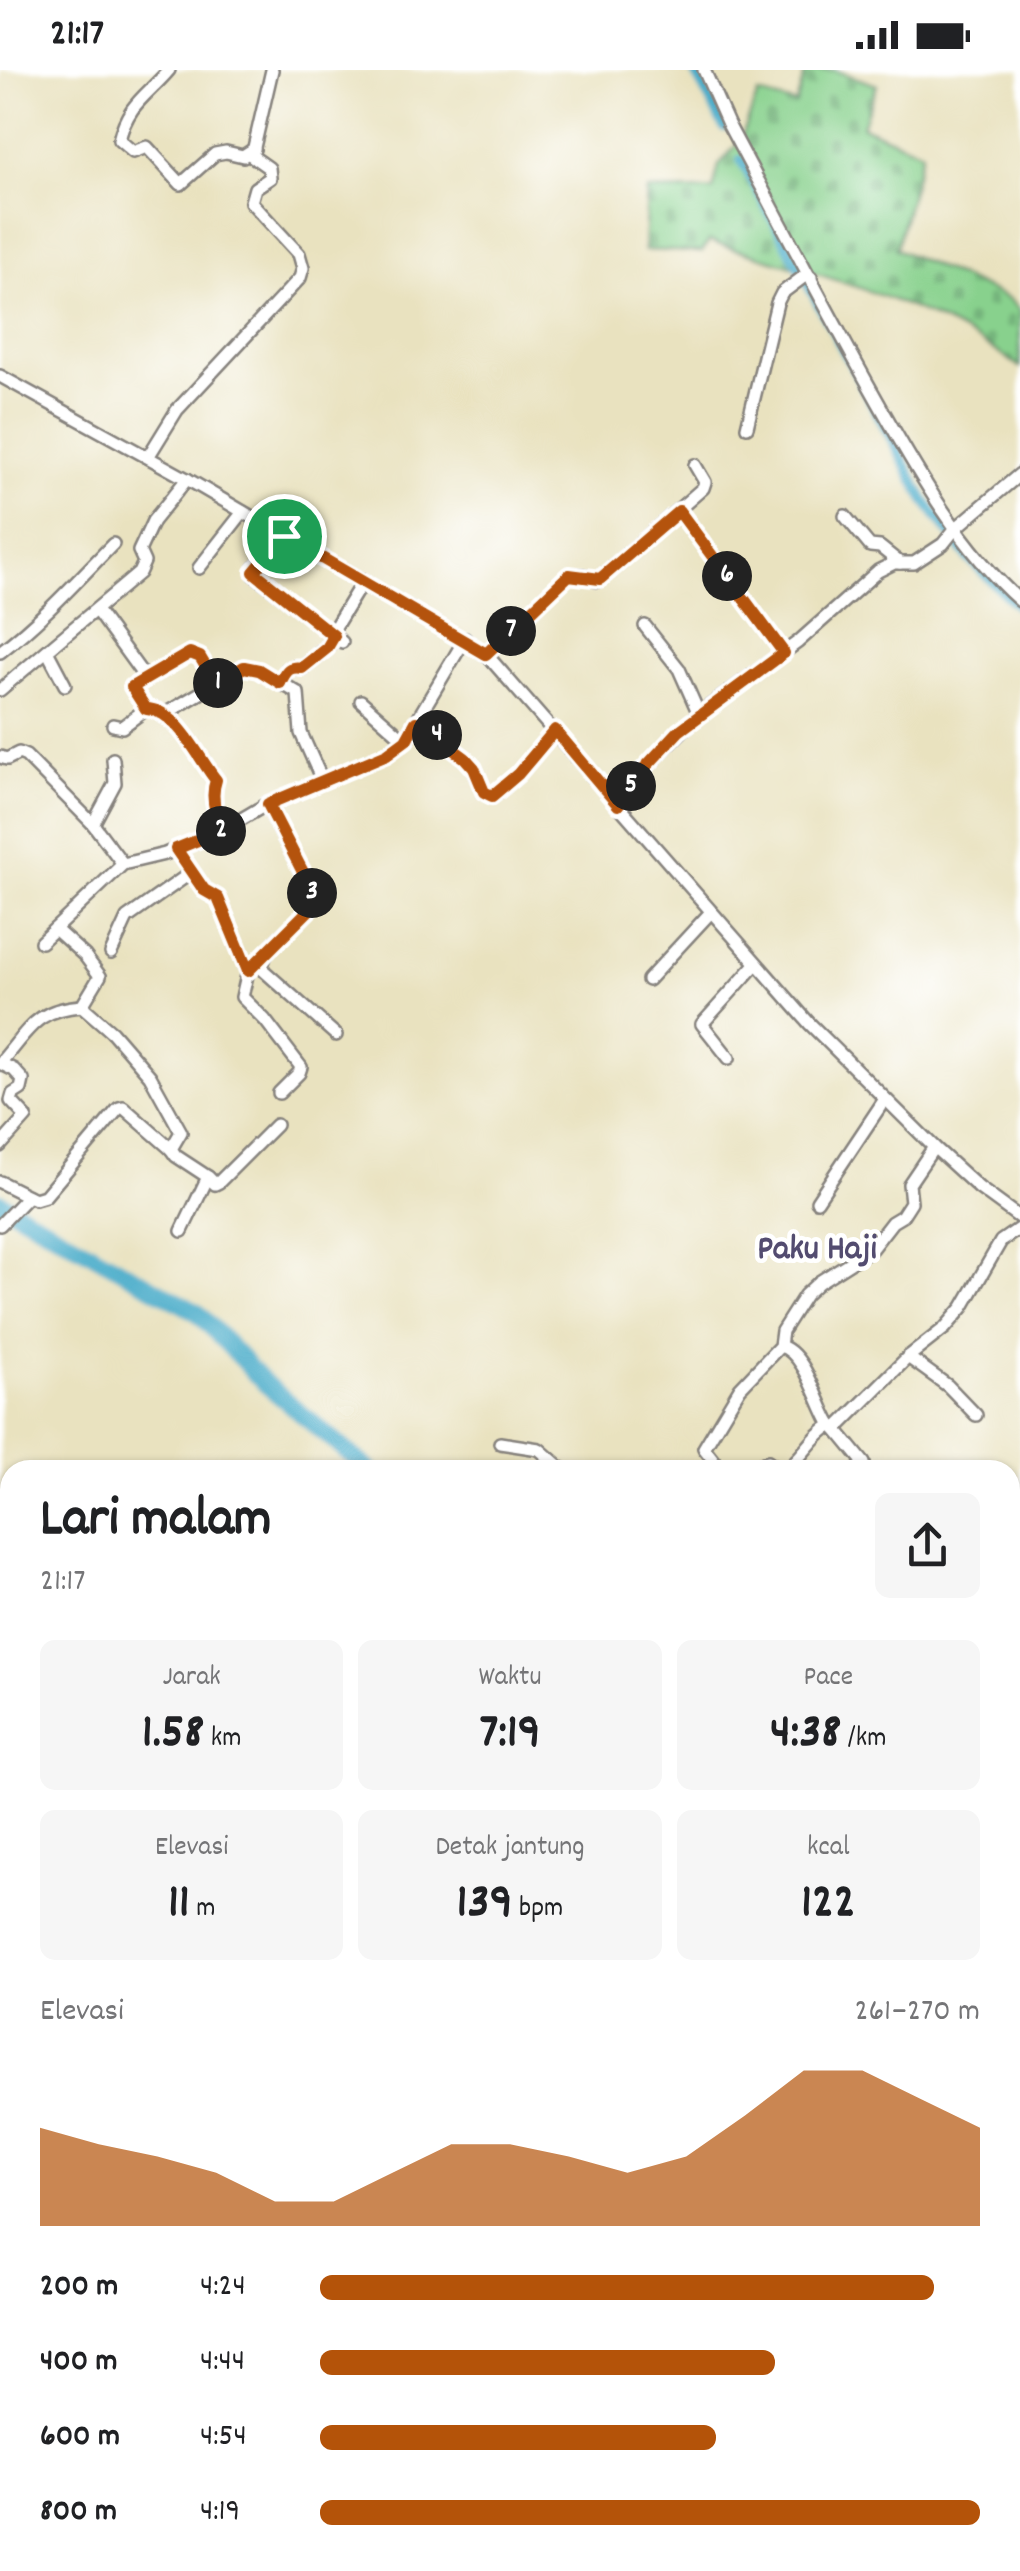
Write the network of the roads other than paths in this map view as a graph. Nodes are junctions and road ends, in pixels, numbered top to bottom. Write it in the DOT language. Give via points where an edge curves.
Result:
graph roads {
  1 [pos="169,70"];
  2 [pos="272,70"];
  3 [pos="704,70"];
  4 [pos="254,149"];
  5 [pos="805,278"];
  6 [pos="0,376"];
  7 [pos="747,428"];
  8 [pos="148,457"];
  9 [pos="695,465"];
  10 [pos="1020,474"];
  11 [pos="186,479"];
  12 [pos="679,511"];
  13 [pos="243,512"];
  14 [pos="845,516"];
  15 [pos="284,536"];
  16 [pos="951,536"];
  17 [pos="113,544"];
  18 [pos="900,563"];
  19 [pos="198,568"];
  20 [pos="363,581"];
  21 [pos="1020,601"];
  22 [pos="96,610"];
  23 [pos="645,626"];
  24 [pos="338,639"];
  25 [pos="465,639"];
  26 [pos="47,650"];
  27 [pos="0,652"];
  28 [pos="784,653"];
  29 [pos="486,654"];
  30 [pos="146,680"];
  31 [pos="280,683"];
  32 [pos="216,684"];
  33 [pos="65,685"];
  34 [pos="0,690"];
  35 [pos="361,701"];
  36 [pos="146,709"];
  37 [pos="165,714"];
  38 [pos="700,714"];
  39 [pos="416,722"];
  40 [pos="112,725"];
  41 [pos="555,730"];
  42 [pos="406,740"];
  43 [pos="0,758"];
  44 [pos="113,759"];
  45 [pos="322,780"];
  46 [pos="268,804"];
  47 [pos="618,805"];
  48 [pos="93,824"];
  49 [pos="223,830"];
  50 [pos="176,849"];
  51 [pos="123,864"];
  52 [pos="192,872"];
  53 [pos="710,913"];
  54 [pos="54,930"];
  55 [pos="41,942"];
  56 [pos="110,953"];
  57 [pos="263,960"];
  58 [pos="756,964"];
  59 [pos="248,971"];
  60 [pos="648,980"];
  61 [pos="82,1006"];
  62 [pos="336,1035"];
  63 [pos="729,1058"];
  64 [pos="0,1063"];
  65 [pos="279,1092"];
  66 [pos="884,1099"];
  67 [pos="276,1125"];
  68 [pos="0,1146"];
  69 [pos="934,1147"];
  70 [pos="171,1148"];
  71 [pos="208,1177"];
  72 [pos="0,1182"];
  73 [pos="26,1199"];
  74 [pos="817,1200"];
  75 [pos="1020,1218"];
  76 [pos="3,1222"];
  77 [pos="1020,1228"];
  78 [pos="182,1231"];
  79 [pos="780,1346"];
  80 [pos="908,1358"];
  81 [pos="976,1414"];
  82 [pos="833,1427"];
  83 [pos="500,1443"];
  84 [pos="552,1460"];
  85 [pos="713,1460"];
  86 [pos="798,1460"];
  87 [pos="861,1460"];
  1 -- 4 [label="street" via="137,100 122,128 123,144 133,152 147,147 181,184 215,154 244,156"];
  2 -- 4 [label="street"];
  3 -- 5 [label="street"];
  4 -- 8 [label="street" via="255,160 271,172 252,202 299,254 300,278 177,410"];
  5 -- 7 [label="street" via="777,303"];
  5 -- 16 [label="street"];
  6 -- 8 [label="street"];
  8 -- 11 [label="street"];
  9 -- 12 [label="street" via="705,486"];
  10 -- 16 [label="street"];
  11 -- 13 [label="street"];
  11 -- 22 [label="street" via="152,521 140,550 142,568"];
  12 -- 28 [label="street"];
  12 -- 29 [label="street" via="600,579 569,575"];
  13 -- 15 [label="street"];
  13 -- 19 [label="street"];
  14 -- 18 [label="street" via="870,546"];
  15 -- 20 [label="street"];
  15 -- 24 [label="street" via="254,572"];
  16 -- 18 [label="street" via="914,563"];
  16 -- 21 [label="street"];
  17 -- 27 [label="street" via="45,616"];
  18 -- 28 [label="street" via="878,571"];
  20 -- 24 [label="street" via="335,626"];
  20 -- 25 [label="street"];
  22 -- 26 [label="street"];
  22 -- 30 [label="street"];
  23 -- 38 [label="street" via="679,669"];
  24 -- 31 [label="street" via="302,668 287,670"];
  25 -- 29 [label="street"];
  25 -- 39 [label="street"];
  26 -- 33 [label="street"];
  26 -- 34 [label="street"];
  28 -- 38 [label="street"];
  29 -- 41 [label="street"];
  30 -- 32 [label="street" via="190,653 200,657"];
  30 -- 36 [label="street" via="132,687"];
  31 -- 32 [label="street" via="244,667"];
  31 -- 45 [label="street" via="300,696 301,734"];
  32 -- 37 [label="street"];
  35 -- 42 [label="street"];
  36 -- 37 [label="street"];
  36 -- 40 [label="street" via="122,727"];
  37 -- 49 [label="street" via="216,780 214,807"];
  38 -- 47 [label="street" via="640,773"];
  39 -- 41 [label="street" via="465,758 492,796"];
  39 -- 42 [label="street"];
  41 -- 47 [label="street"];
  42 -- 45 [label="street"];
  43 -- 48 [label="street" via="26,756"];
  44 -- 48 [label="street" via="115,783"];
  45 -- 46 [label="street"];
  46 -- 49 [label="street"];
  46 -- 57 [label="street" via="314,901"];
  47 -- 53 [label="street"];
  48 -- 51 [label="street"];
  49 -- 50 [label="street"];
  50 -- 51 [label="street"];
  50 -- 52 [label="street"];
  51 -- 54 [label="street"];
  52 -- 56 [label="street" via="127,918"];
  52 -- 59 [label="street" via="218,898"];
  53 -- 58 [label="street"];
  53 -- 60 [label="street"];
  54 -- 55 [label="street"];
  54 -- 61 [label="street" via="99,973"];
  57 -- 59 [label="street"];
  57 -- 62 [label="street" via="263,970"];
  58 -- 63 [label="street" via="702,1024"];
  58 -- 66 [label="street"];
  59 -- 65 [label="street" via="242,997 301,1067"];
  61 -- 64 [label="street" via="42,1015"];
  61 -- 70 [label="street" via="157,1086 181,1132"];
  64 -- 68 [label="street" via="22,1080 12,1102 26,1117"];
  66 -- 69 [label="street"];
  66 -- 74 [label="street"];
  67 -- 71 [label="street" via="220,1182"];
  69 -- 75 [label="street"];
  69 -- 79 [label="street" via="909,1184 911,1202 902,1216 805,1295"];
  70 -- 71 [label="street"];
  70 -- 73 [label="street" via="118,1108 45,1196"];
  71 -- 78 [label="street"];
  72 -- 73 [label="street"];
  73 -- 76 [label="street"];
  77 -- 80 [label="street" via="1001,1241 954,1318"];
  79 -- 82 [label="street" via="800,1364"];
  79 -- 85 [label="street" via="740,1388 706,1444"];
  80 -- 81 [label="street"];
  80 -- 82 [label="street"];
  82 -- 86 [label="street" via="819,1432"];
  82 -- 87 [label="street"];
  83 -- 84 [label="street" via="539,1449"];
}
